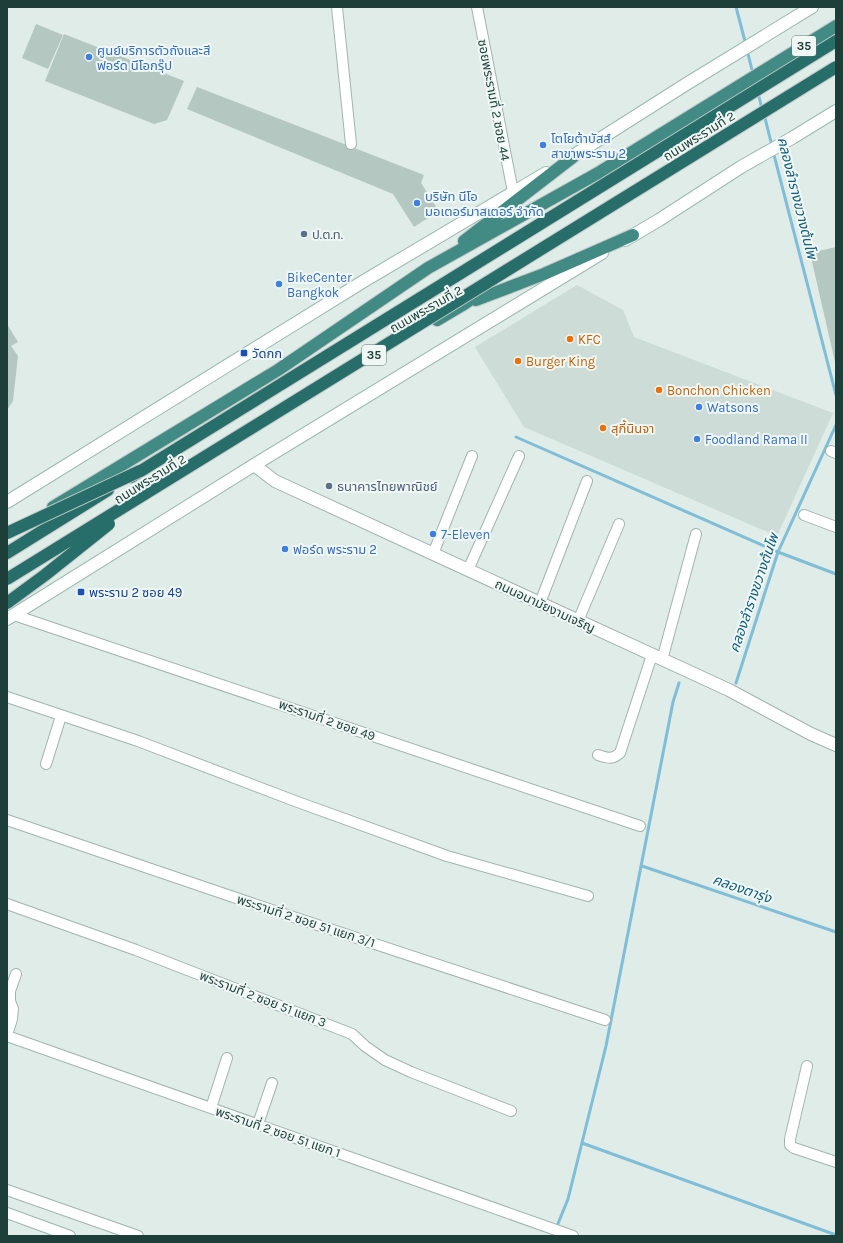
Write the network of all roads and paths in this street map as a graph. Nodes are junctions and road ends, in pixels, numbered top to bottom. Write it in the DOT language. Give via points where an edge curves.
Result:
graph roads {
  1 [pos="337,7"];
  2 [pos="477,7"];
  3 [pos="812,7"];
  4 [pos="836,26"];
  5 [pos="836,41"];
  6 [pos="836,67"];
  7 [pos="836,112"];
  8 [pos="351,144"];
  9 [pos="574,157"];
  10 [pos="513,192"];
  11 [pos="634,235"];
  12 [pos="428,268"];
  13 [pos="464,304"];
  14 [pos="472,456"];
  15 [pos="519,456"];
  16 [pos="254,465"];
  17 [pos="140,471"];
  18 [pos="587,481"];
  19 [pos="152,489"];
  20 [pos="7,502"];
  21 [pos="804,515"];
  22 [pos="619,524"];
  23 [pos="836,527"];
  24 [pos="7,534"];
  25 [pos="696,534"];
  26 [pos="7,553"];
  27 [pos="433,554"];
  28 [pos="468,570"];
  29 [pos="7,579"];
  30 [pos="7,583"];
  31 [pos="7,603"];
  32 [pos="540,603"];
  33 [pos="10,617"];
  34 [pos="578,621"];
  35 [pos="657,657"];
  36 [pos="7,697"];
  37 [pos="61,716"];
  38 [pos="836,745"];
  39 [pos="598,755"];
  40 [pos="46,764"];
  41 [pos="7,820"];
  42 [pos="640,826"];
  43 [pos="588,896"];
  44 [pos="7,904"];
  45 [pos="16,974"];
  46 [pos="605,1020"];
  47 [pos="7,1036"];
  48 [pos="228,1058"];
  49 [pos="808,1066"];
  50 [pos="272,1083"];
  51 [pos="211,1108"];
  52 [pos="511,1111"];
  53 [pos="258,1124"];
  54 [pos="836,1162"];
  55 [pos="7,1190"];
  56 [pos="7,1213"];
  57 [pos="568,1235"];
  58 [pos="70,1236"];
  59 [pos="138,1236"];
  1 -- 8 [label="street"];
  2 -- 10 [label="street, ซอยพระรามที่ 2 ซอย 44"];
  3 -- 9 [label="main road, 35" via="719,63"];
  4 -- 12 [label="highway, ถนนพระรามที่ 2 / 35" via="598,173"];
  5 -- 17 [label="highway"];
  6 -- 13 [label="highway, ถนนพระรามที่ 2 / 35, bridge" via="510,270"];
  6 -- 19 [label="highway, bridge"];
  7 -- 11 [label="main road, 35" via="741,167"];
  9 -- 10 [label="main road, 35"];
  9 -- 12 [label="highway"];
  10 -- 20 [label="main road, 35"];
  11 -- 13 [label="highway" via="544,274"];
  11 -- 16 [label="main road, 35"];
  12 -- 24 [label="highway, ถนนพระรามที่ 2 / 35" via="278,370"];
  13 -- 30 [label="highway, ถนนพระรามที่ 2 / 35" via="379,352"];
  14 -- 27 [label="street"];
  15 -- 28 [label="street"];
  16 -- 27 [label="main road, ถนนอนามัยงามเจริญ" via="275,481"];
  16 -- 33 [label="main road, 35"];
  17 -- 24 [label="highway, bridge"];
  17 -- 26 [label="highway, bridge"];
  18 -- 32 [label="street"];
  19 -- 29 [label="highway, bridge"];
  19 -- 31 [label="highway, bridge"];
  21 -- 23 [label="street"];
  22 -- 34 [label="street"];
  25 -- 35 [label="street"];
  27 -- 28 [label="main road, ถนนอนามัยงามเจริญ"];
  28 -- 32 [label="main road, ถนนอนามัยงามเจริญ"];
  32 -- 34 [label="main road, ถนนอนามัยงามเจริญ"];
  33 -- 42 [label="street, พระรามที่ 2 ซอย 49"];
  34 -- 35 [label="main road, ถนนอนามัยงามเจริญ"];
  35 -- 38 [label="main road, ถนนอนามัยงามเจริญ" via="729,690"];
  35 -- 39 [label="street" via="620,753 615,758"];
  36 -- 37 [label="street"];
  37 -- 40 [label="street"];
  37 -- 43 [label="street" via="145,744 447,856"];
  41 -- 46 [label="street, พระรามที่ 2 ซอย 51 แยก 3/1"];
  44 -- 52 [label="street, พระรามที่ 2 ซอย 51 แยก 3" via="136,950 352,1034 384,1060"];
  45 -- 47 [label="street" via="10,991 13,1010"];
  47 -- 51 [label="street, พระรามที่ 2 ซอย 51 แยก 1"];
  48 -- 51 [label="street"];
  49 -- 54 [label="street" via="790,1145"];
  50 -- 53 [label="street"];
  51 -- 53 [label="street, พระรามที่ 2 ซอย 51 แยก 1"];
  53 -- 57 [label="street, พระรามที่ 2 ซอย 51 แยก 1"];
  55 -- 59 [label="street"];
  56 -- 58 [label="street"];
}
